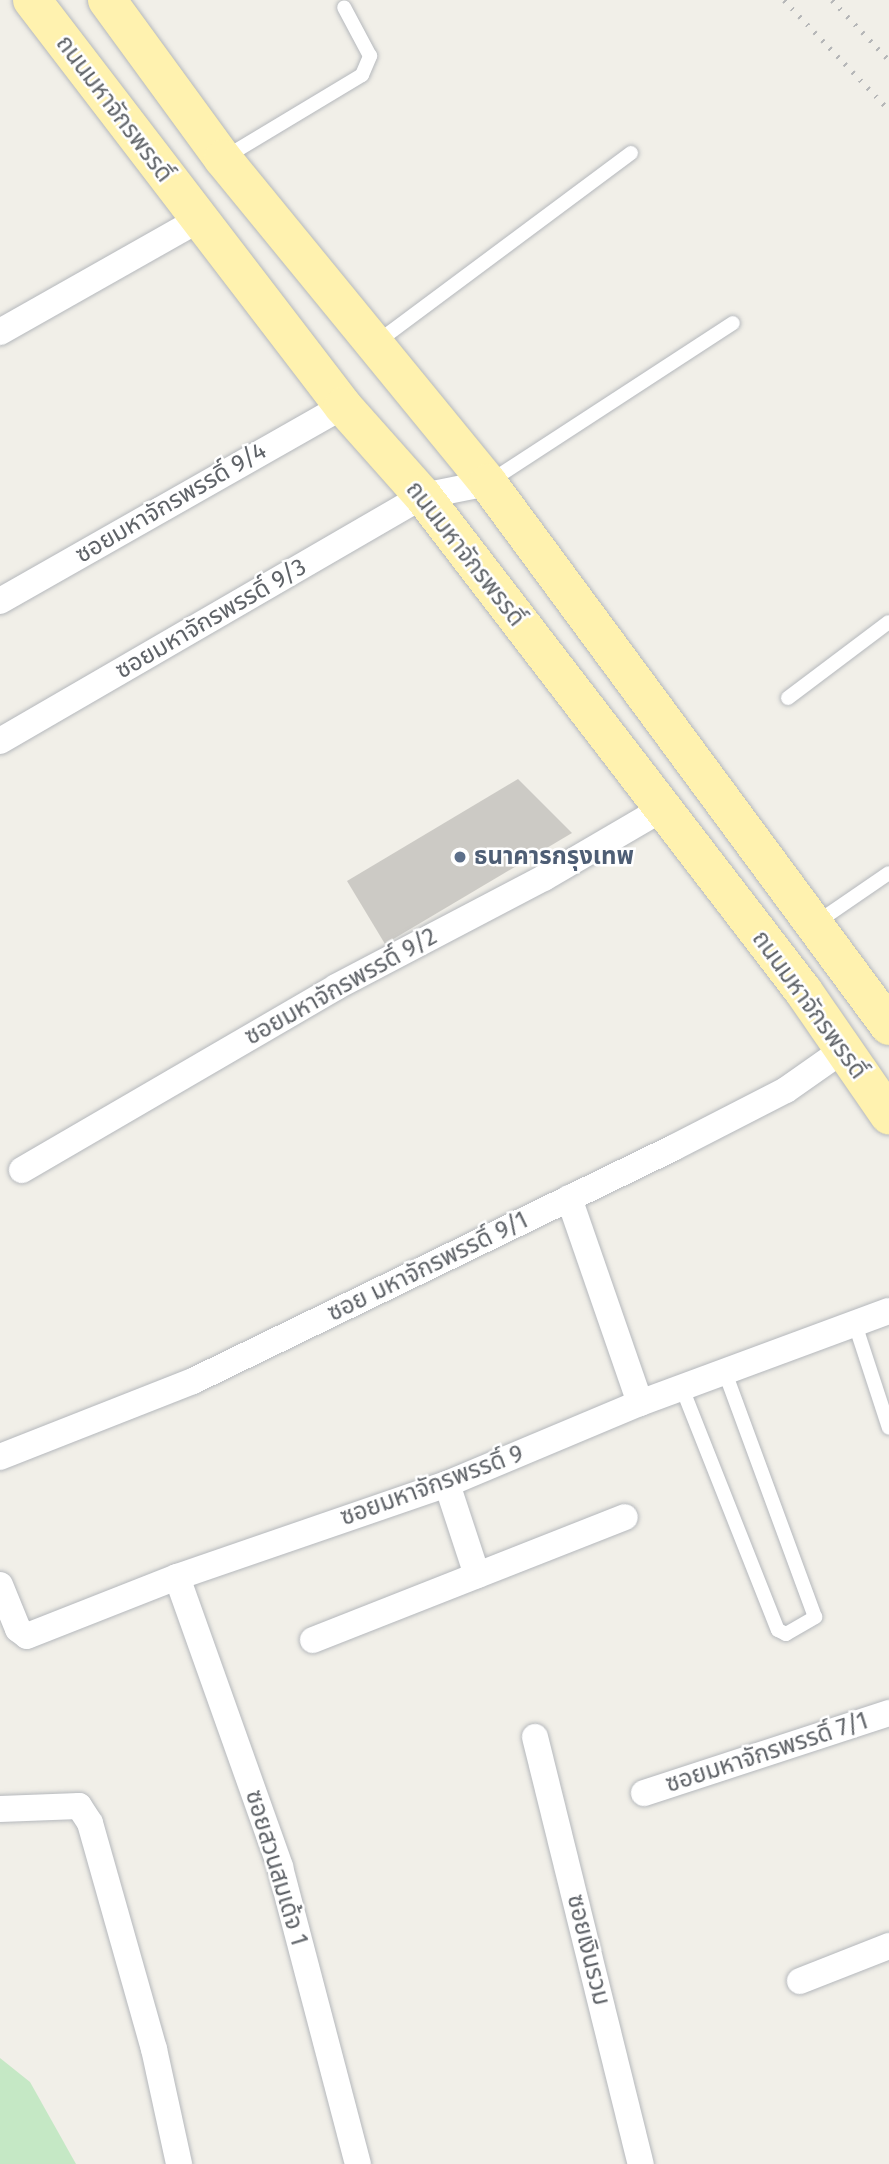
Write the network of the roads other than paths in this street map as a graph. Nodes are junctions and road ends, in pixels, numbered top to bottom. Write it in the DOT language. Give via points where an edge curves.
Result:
graph roads {
  1 [pos="32,0"];
  2 [pos="107,0"];
  3 [pos="344,7"];
  4 [pos="631,153"];
  5 [pos="223,159"];
  6 [pos="198,220"];
  7 [pos="733,323"];
  8 [pos="0,332"];
  9 [pos="376,343"];
  10 [pos="343,406"];
  11 [pos="488,483"];
  12 [pos="423,496"];
  13 [pos="0,601"];
  14 [pos="889,622"];
  15 [pos="788,698"];
  16 [pos="0,741"];
  17 [pos="662,809"];
  18 [pos="889,873"];
  19 [pos="816,923"];
  20 [pos="889,1026"];
  21 [pos="843,1050"];
  22 [pos="889,1115"];
  23 [pos="22,1170"];
  24 [pos="569,1198"];
  25 [pos="889,1311"];
  26 [pos="855,1324"];
  27 [pos="724,1373"];
  28 [pos="682,1388"];
  29 [pos="640,1403"];
  30 [pos="889,1428"];
  31 [pos="0,1457"];
  32 [pos="447,1484"];
  33 [pos="625,1517"];
  34 [pos="477,1575"];
  35 [pos="177,1577"];
  36 [pos="0,1585"];
  37 [pos="313,1640"];
  38 [pos="889,1713"];
  39 [pos="535,1737"];
  40 [pos="645,1793"];
  41 [pos="0,1809"];
  42 [pos="889,1946"];
  43 [pos="800,1981"];
  44 [pos="179,2164"];
  45 [pos="358,2164"];
  46 [pos="641,2164"];
  1 -- 6 [label="main road, ถนนมหาจักรพรรดิ์"];
  2 -- 5 [label="main road"];
  3 -- 5 [label="lane" via="370,56 362,75"];
  4 -- 9 [label="lane"];
  5 -- 9 [label="main road"];
  6 -- 8 [label="street"];
  6 -- 10 [label="main road, ถนนมหาจักรพรรดิ์"];
  7 -- 11 [label="lane"];
  9 -- 11 [label="main road"];
  10 -- 12 [label="main road, ถนนมหาจักรพรรดิ์"];
  10 -- 13 [label="street, ซอยมหาจักรพรรดิ์ 9/4"];
  11 -- 12 [label="street, ซอยมหาจักรพรรดิ์ 9/3"];
  11 -- 19 [label="main road"];
  12 -- 16 [label="street, ซอยมหาจักรพรรดิ์ 9/3"];
  12 -- 17 [label="main road, ถนนมหาจักรพรรดิ์"];
  14 -- 15 [label="lane"];
  17 -- 21 [label="main road, ถนนมหาจักรพรรดิ์"];
  17 -- 23 [label="street, ซอยมหาจักรพรรดิ์ 9/2" via="544,878 336,987"];
  18 -- 19 [label="lane"];
  19 -- 20 [label="main road"];
  21 -- 22 [label="main road, ถนนมหาจักรพรรดิ์"];
  21 -- 24 [label="street, ซอย มหาจักรพรรดิ์ 9/1" via="786,1090"];
  24 -- 29 [label="street"];
  24 -- 31 [label="street, ซอย มหาจักรพรรดิ์ 9/1" via="193,1381"];
  25 -- 26 [label="street, ซอยมหาจักรพรรดิ์ 9"];
  26 -- 27 [label="street, ซอยมหาจักรพรรดิ์ 9"];
  26 -- 30 [label="lane"];
  27 -- 28 [label="street, ซอยมหาจักรพรรดิ์ 9"];
  27 -- 28 [label="lane" via="814,1617 786,1634 778,1630"];
  28 -- 29 [label="street, ซอยมหาจักรพรรดิ์ 9"];
  29 -- 32 [label="street, ซอยมหาจักรพรรดิ์ 9"];
  32 -- 34 [label="street"];
  32 -- 35 [label="street, ซอยมหาจักรพรรดิ์ 9"];
  33 -- 34 [label="street"];
  34 -- 37 [label="street"];
  35 -- 36 [label="street, ซอยมหาจักรพรรดิ์ 9" via="27,1636 18,1629"];
  35 -- 45 [label="street, ซอยสวนสมเด้จ 1" via="281,1867"];
  38 -- 40 [label="street, ซอยมหาจักรพรรดิ์ 7/1"];
  39 -- 46 [label="street, ซอยเงินรวม"];
  41 -- 44 [label="street" via="79,1806 90,1823 154,2049"];
  42 -- 43 [label="street"];
}
